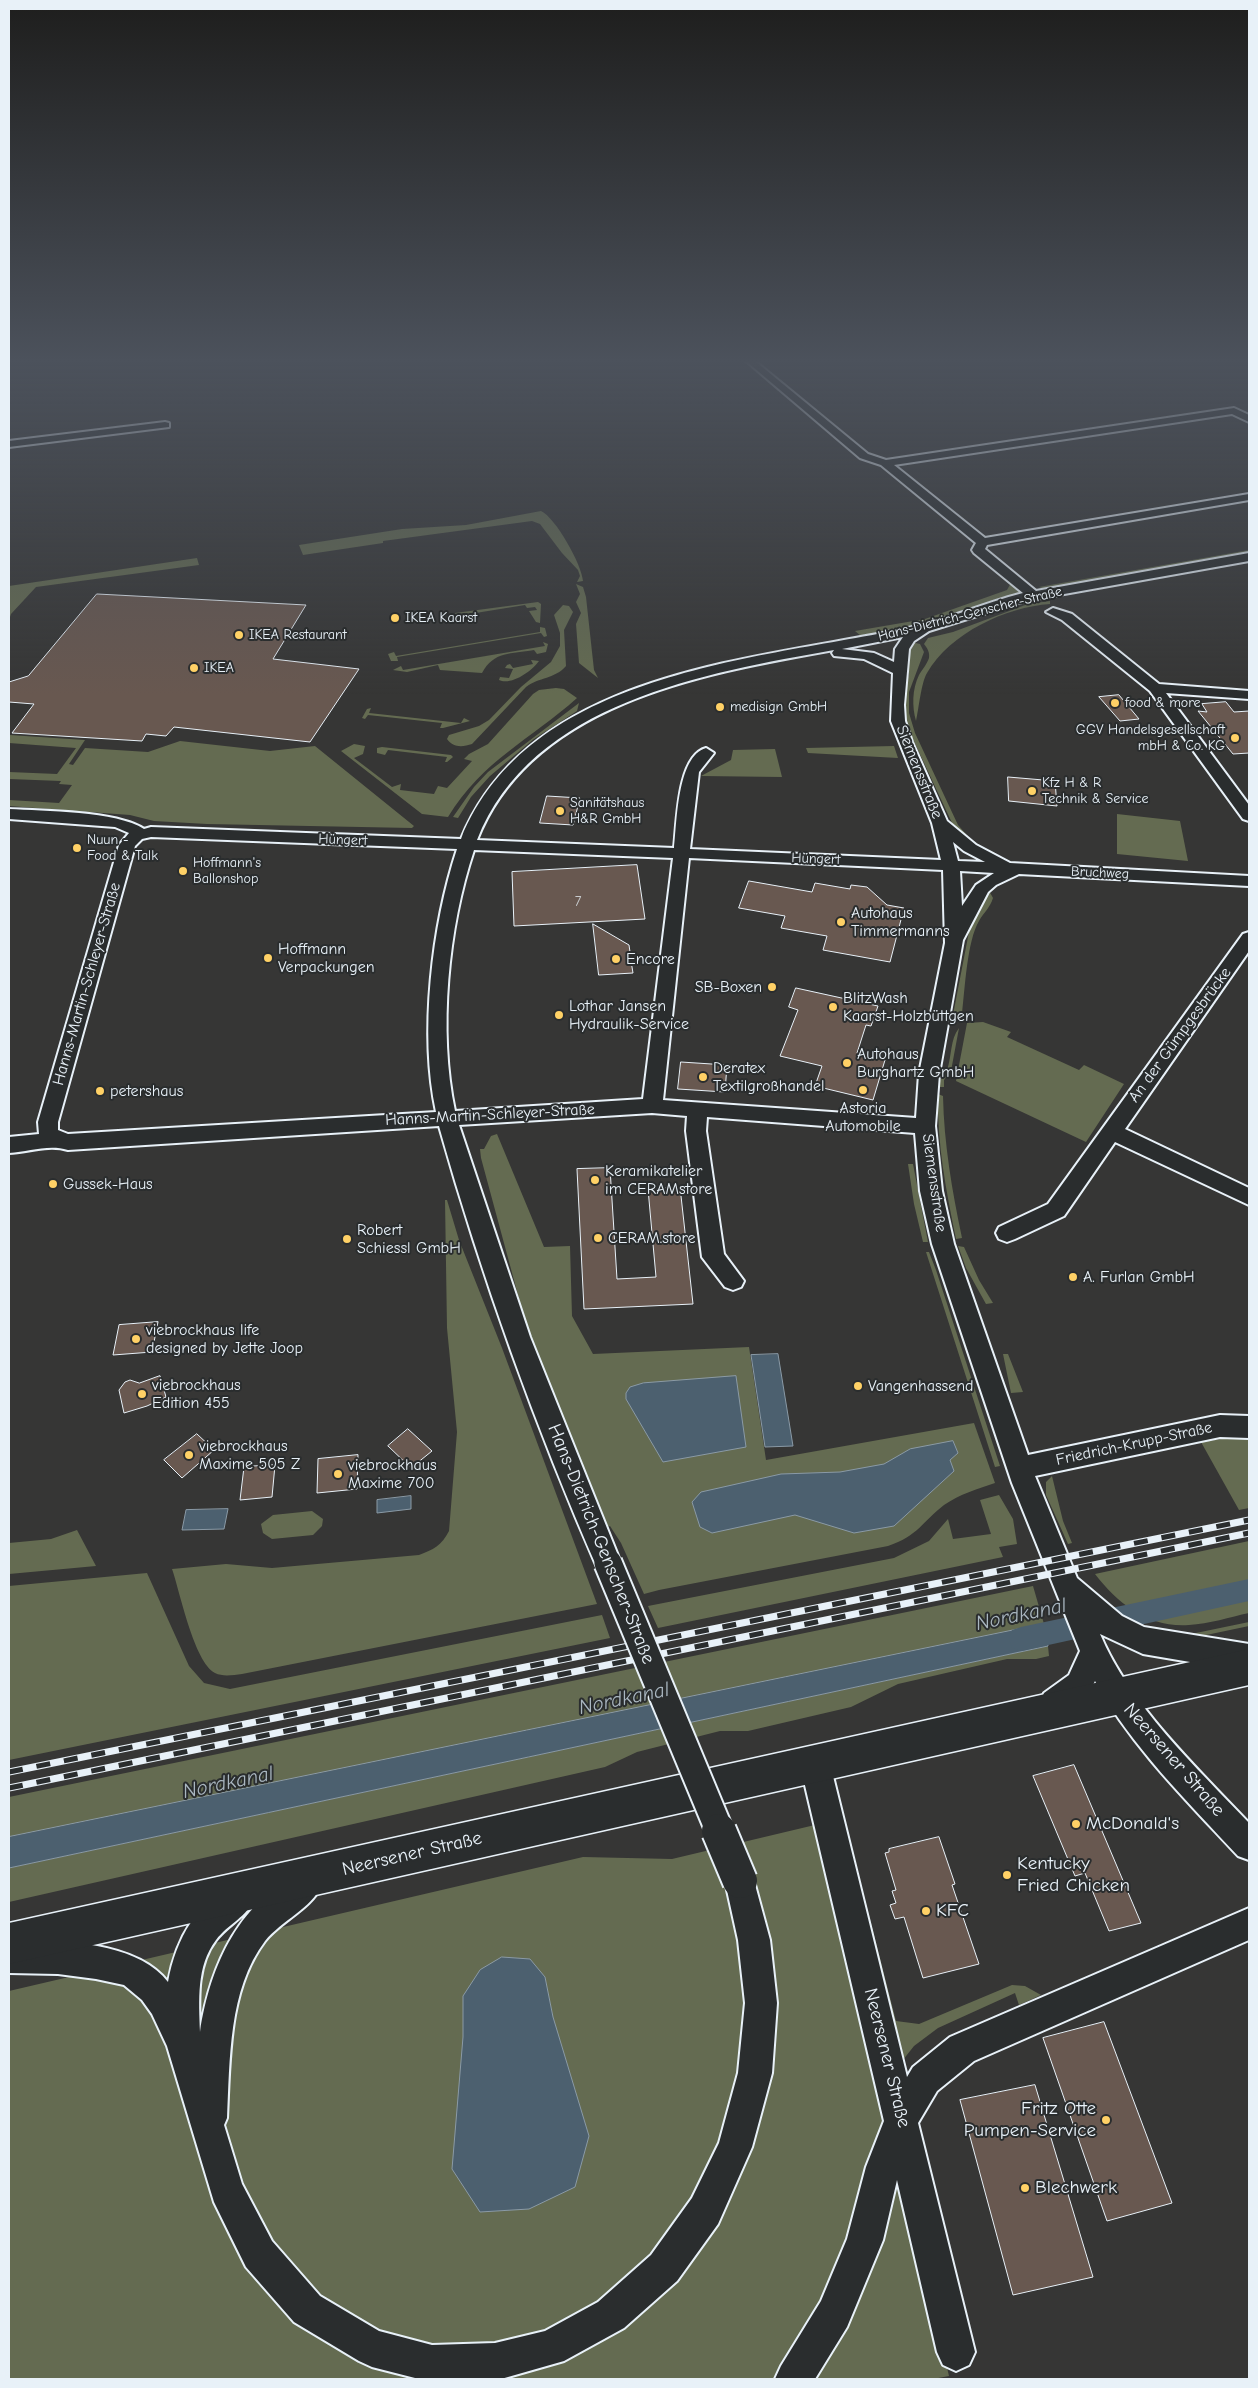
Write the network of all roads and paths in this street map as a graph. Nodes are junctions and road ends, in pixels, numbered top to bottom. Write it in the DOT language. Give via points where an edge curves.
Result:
graph roads {
  1 [pos="898,472"];
  2 [pos="1249,497"];
  3 [pos="983,542"];
  4 [pos="1249,556"];
  5 [pos="1033,595"];
  6 [pos="1053,612"];
  7 [pos="930,627"];
  8 [pos="894,635"];
  9 [pos="779,657"];
  10 [pos="899,672"];
  11 [pos="1155,688"];
  12 [pos="1249,695"];
  13 [pos="706,753"];
  14 [pos="9,814"];
  15 [pos="1249,816"];
  16 [pos="940,823"];
  17 [pos="141,834"];
  18 [pos="467,844"];
  19 [pos="681,853"];
  20 [pos="951,866"];
  21 [pos="1024,870"];
  22 [pos="1249,881"];
  23 [pos="1249,938"];
  24 [pos="954,943"];
  25 [pos="652,1106"];
  26 [pos="697,1108"];
  27 [pos="448,1118"];
  28 [pos="925,1126"];
  29 [pos="1111,1131"];
  30 [pos="54,1138"];
  31 [pos="9,1145"];
  32 [pos="1249,1197"];
  33 [pos="1007,1233"];
  34 [pos="733,1281"];
  35 [pos="1249,1427"];
  36 [pos="1020,1468"];
  37 [pos="1065,1585"];
  38 [pos="1094,1652"];
  39 [pos="1249,1658"];
  40 [pos="1249,1667"];
  41 [pos="1119,1696"];
  42 [pos="1041,1712"];
  43 [pos="815,1764"];
  44 [pos="1249,1845"];
  45 [pos="323,1874"];
  46 [pos="248,1890"];
  47 [pos="1249,1924"];
  48 [pos="9,1944"];
  49 [pos="9,1957"];
  50 [pos="184,2048"];
  51 [pos="902,2118"];
  52 [pos="209,2131"];
  53 [pos="956,2352"];
  54 [pos="794,2379"];
  1 -- 3 [label="street"];
  2 -- 3 [label="street"];
  3 -- 5 [label="street" via="978,550"];
  4 -- 5 [label="street, Hans-Dietrich-Genscher-Straße"];
  5 -- 7 [label="street, Hans-Dietrich-Genscher-Straße"];
  6 -- 11 [label="street" via="1067,617"];
  7 -- 8 [label="street, Hans-Dietrich-Genscher-Straße"];
  7 -- 10 [label="street, Siemensstraße" via="905,642"];
  8 -- 9 [label="street, Hans-Dietrich-Genscher-Straße"];
  8 -- 10 [label="street" via="886,639 883,646"];
  9 -- 10 [label="street, Hans-Dietrich-Genscher-Straße" via="857,653 879,659"];
  9 -- 18 [label="street, Hans-Dietrich-Genscher-Straße" via="660,685 612,703 568,727 534,751 510,774 486,806"];
  10 -- 16 [label="street, Siemensstraße" via="897,705 900,726"];
  11 -- 12 [label="street"];
  11 -- 15 [label="street"];
  13 -- 19 [label="street" via="691,772"];
  14 -- 17 [label="street" via="116,822"];
  16 -- 20 [label="street, Siemensstraße"];
  16 -- 21 [label="street" via="983,856"];
  17 -- 18 [label="street, Hüngert" via="161,831"];
  17 -- 30 [label="street, Hanns-Martin-Schleyer-Straße" via="126,845 61,1072 48,1122 48,1132"];
  18 -- 19 [label="street, Hüngert"];
  18 -- 27 [label="street, Hans-Dietrich-Genscher-Straße" via="452,897 439,989 440,1082"];
  19 -- 20 [label="street, Hüngert"];
  19 -- 25 [label="street"];
  20 -- 21 [label="street, Bruchweg"];
  20 -- 24 [label="street, Siemensstraße"];
  21 -- 22 [label="street, Bruchweg"];
  21 -- 24 [label="street" via="983,885 975,895"];
  23 -- 29 [label="street, An der Gümpgesbrücke"];
  24 -- 28 [label="street, Siemensstraße" via="929,1074"];
  25 -- 26 [label="street, Hanns-Martin-Schleyer-Straße"];
  25 -- 27 [label="street, Hanns-Martin-Schleyer-Straße"];
  26 -- 28 [label="street, Hanns-Martin-Schleyer-Straße"];
  26 -- 34 [label="street" via="696,1131 713,1257"];
  27 -- 30 [label="street, Hanns-Martin-Schleyer-Straße" via="68,1142"];
  27 -- 52 [label="street, Hans-Dietrich-Genscher-Straße, bridge" via="485,1243 527,1363 740,1881 754,1940 761,2003 755,2073 735,2147 705,2211 664,2268 612,2315 551,2348 495,2362 432,2364 372,2348 307,2309 259,2254 226,2190"];
  28 -- 36 [label="street, Siemensstraße" via="932,1191 943,1244"];
  29 -- 32 [label="street"];
  29 -- 33 [label="street, An der Gümpgesbrücke" via="1056,1210"];
  30 -- 31 [label="street, Hanns-Martin-Schleyer-Straße"];
  35 -- 36 [label="street, Friedrich-Krupp-Straße" via="1220,1426"];
  36 -- 37 [label="street, Siemensstraße"];
  37 -- 38 [label="street, Siemensstraße"];
  37 -- 39 [label="street" via="1112,1626 1143,1640"];
  38 -- 41 [label="street, Siemensstraße"];
  38 -- 42 [label="street" via="1079,1686"];
  40 -- 41 [label="main road, Neersener Straße"];
  41 -- 42 [label="main road, Neersener Straße"];
  41 -- 44 [label="street, Neersener Straße" via="1174,1765"];
  42 -- 43 [label="main road, Neersener Straße"];
  43 -- 45 [label="main road, Neersener Straße"];
  43 -- 51 [label="street, Neersener Straße"];
  45 -- 46 [label="main road, Neersener Straße"];
  45 -- 52 [label="street, Hans-Dietrich-Genscher-Straße" via="282,1902 253,1931 232,1970 220,2011"];
  46 -- 48 [label="main road, Neersener Straße"];
  46 -- 50 [label="street, Hans-Dietrich-Genscher-Straße" via="205,1928 189,1956 183,1991"];
  47 -- 51 [label="street" via="962,2049 925,2079"];
  49 -- 50 [label="street" via="106,1964 141,1977 167,2006"];
  50 -- 52 [label="street, Hans-Dietrich-Genscher-Straße"];
  51 -- 53 [label="street, Neersener Straße"];
  51 -- 54 [label="street" via="883,2167 865,2240 834,2314"];
}
